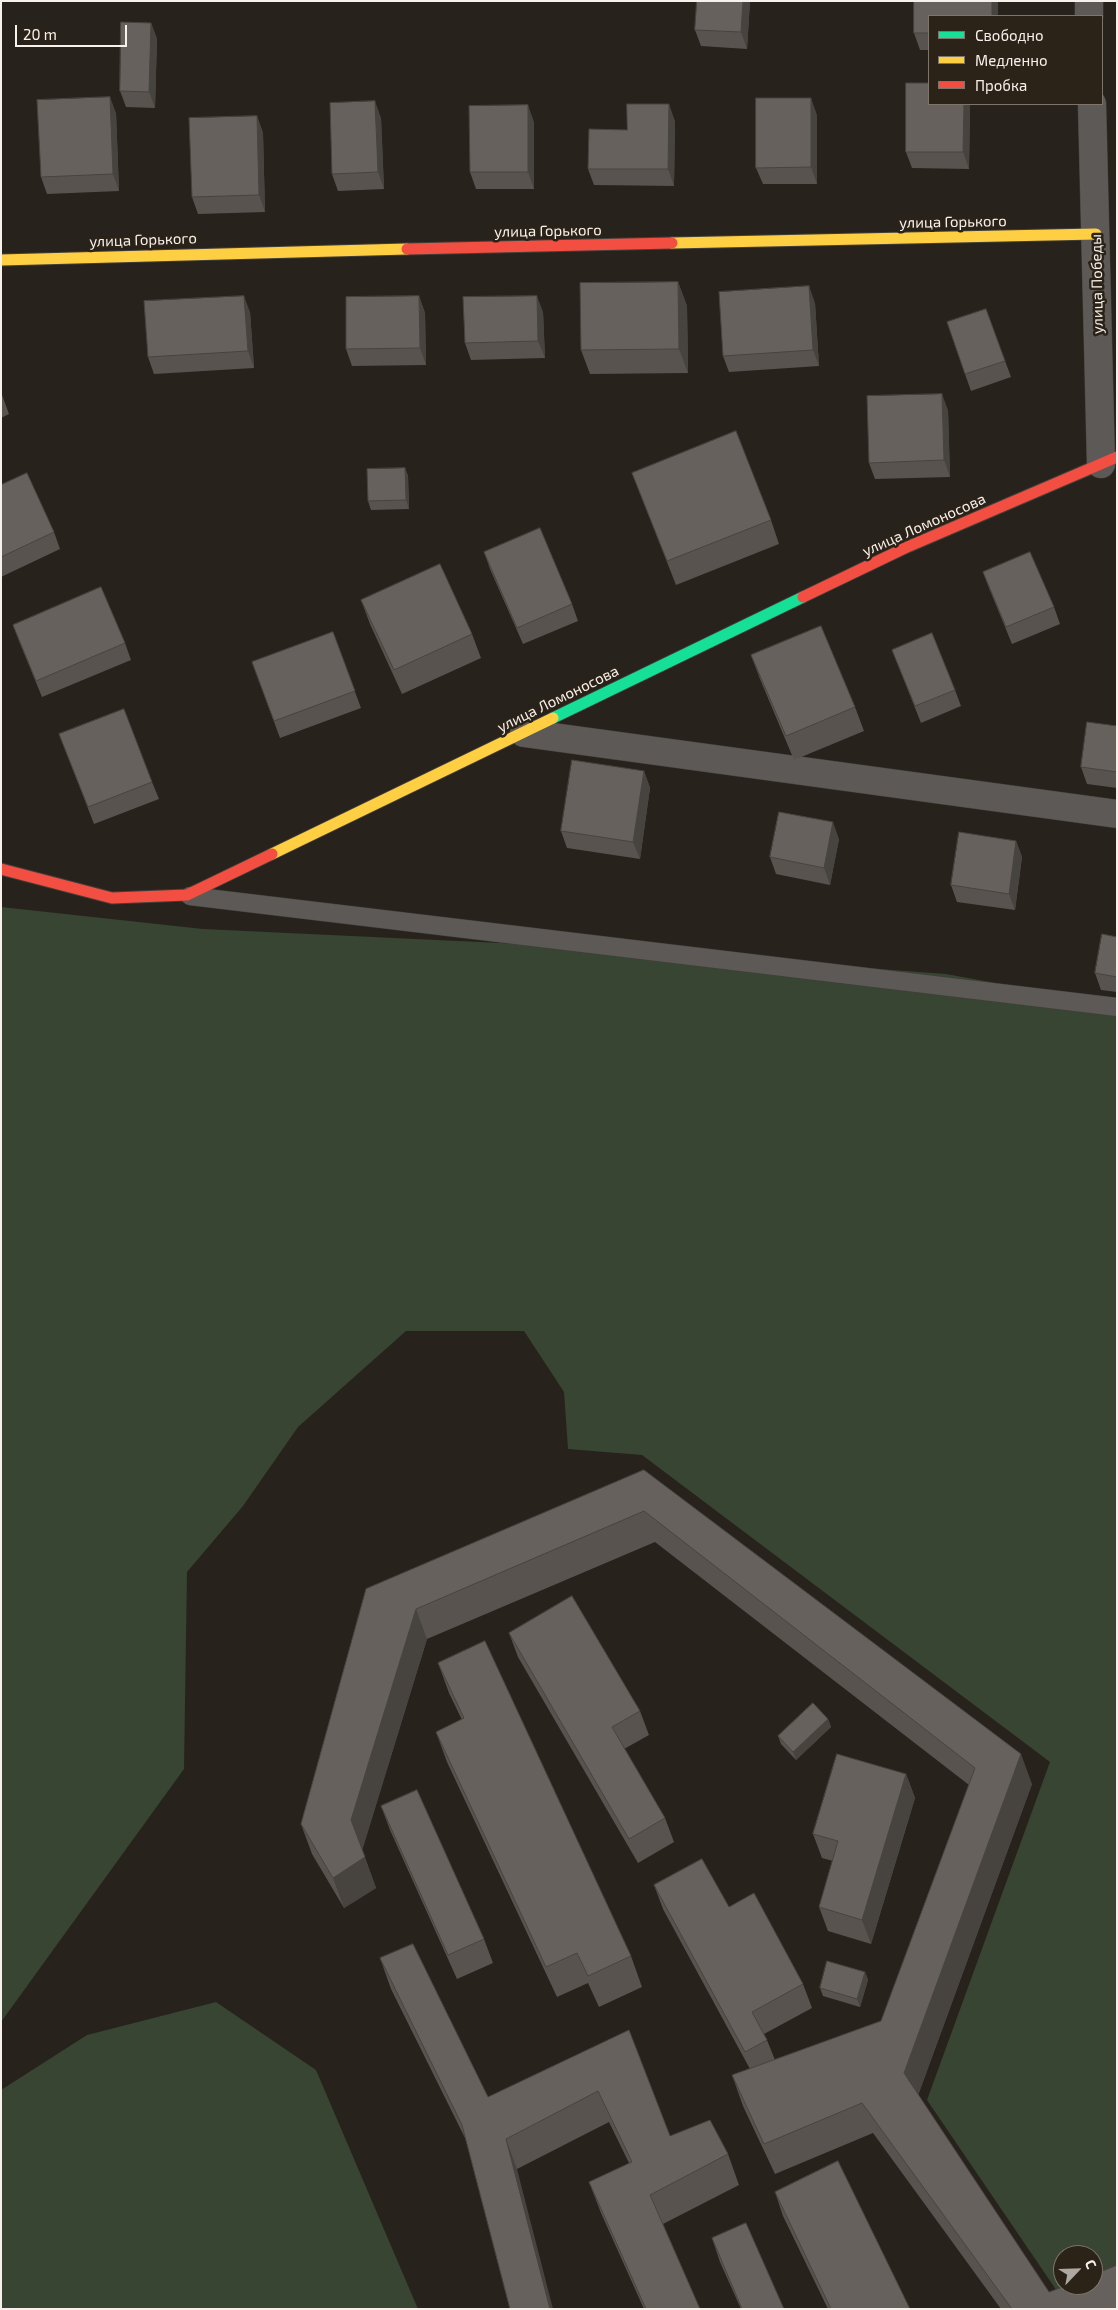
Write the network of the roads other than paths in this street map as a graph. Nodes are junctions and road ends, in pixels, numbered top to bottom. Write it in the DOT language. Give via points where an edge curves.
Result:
graph roads {
  1 [pos="1089,1"];
  2 [pos="1089,15"];
  3 [pos="1092,105"];
  4 [pos="1096,234"];
  5 [pos="1,260"];
  6 [pos="1109,460"];
  7 [pos="524,733"];
  8 [pos="1117,814"];
  9 [pos="1,869"];
  10 [pos="187,896"];
  11 [pos="1117,1007"];
  1 -- 2 [label="street"];
  3 -- 4 [label="street, улица Победы"];
  4 -- 5 [label="street, улица Горького" via="148,254"];
  4 -- 6 [label="street, улица Победы"];
  6 -- 7 [label="street, улица Ломоносова" via="905,548"];
  7 -- 8 [label="street"];
  7 -- 10 [label="street, улица Ломоносова"];
  9 -- 10 [label="street, улица Ломоносова" via="112,898"];
  10 -- 11 [label="lane"];
}
